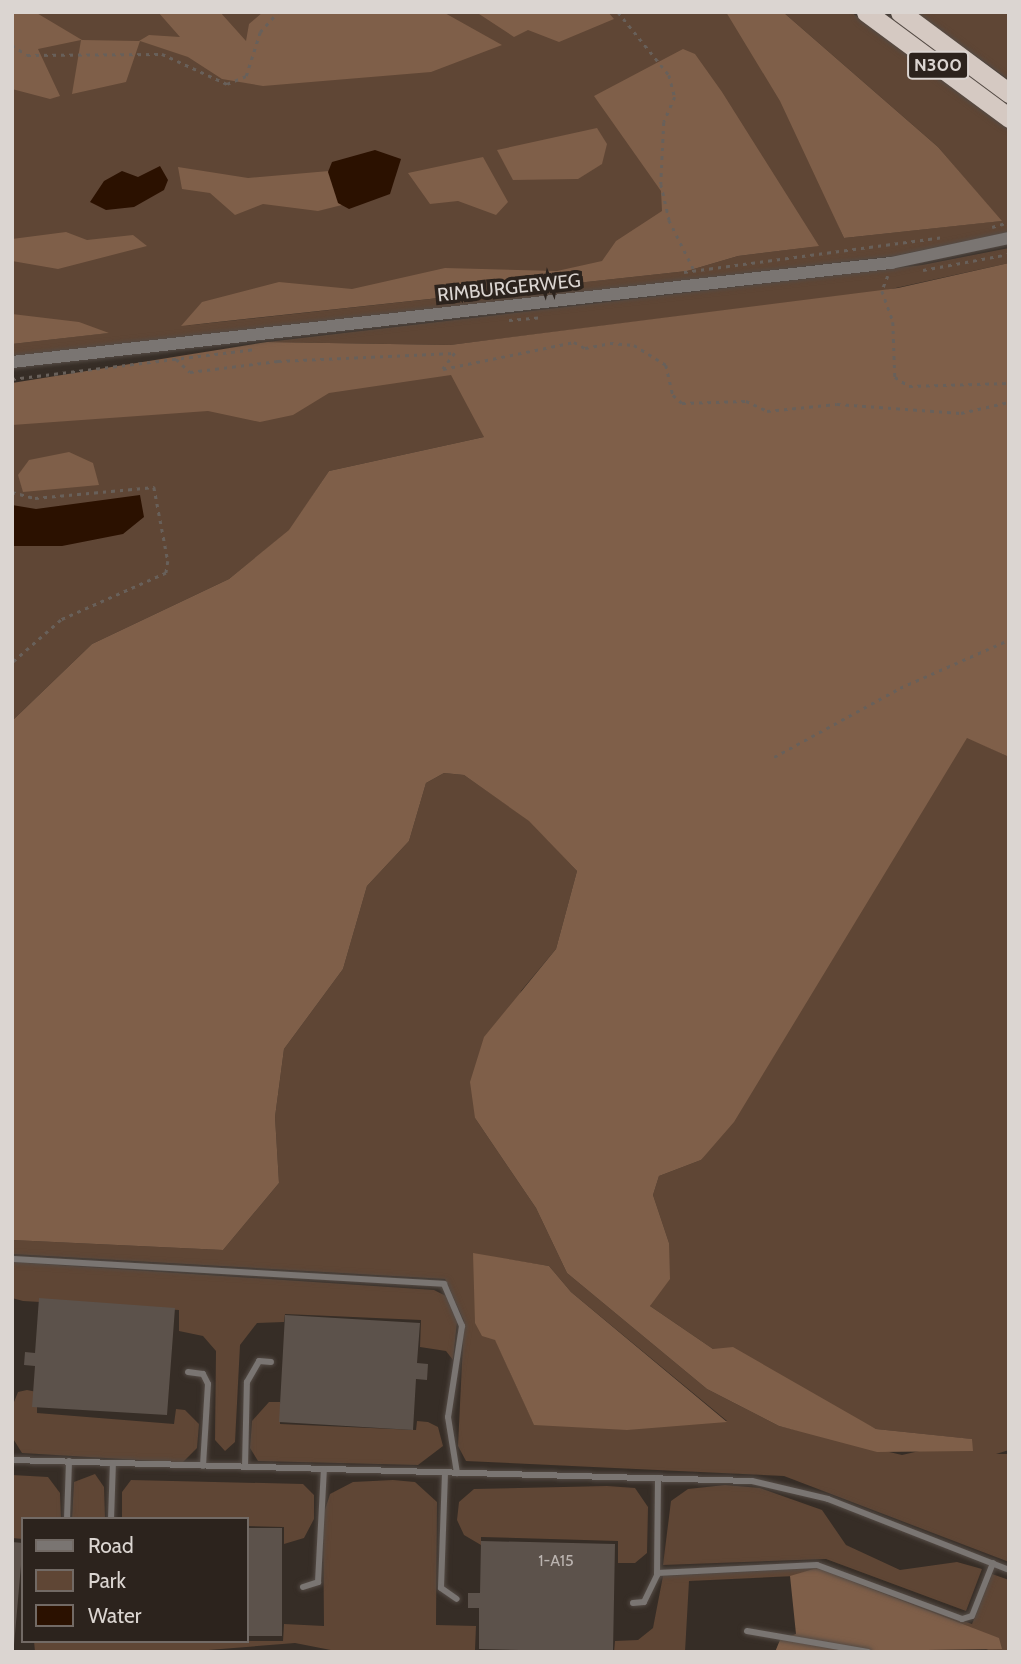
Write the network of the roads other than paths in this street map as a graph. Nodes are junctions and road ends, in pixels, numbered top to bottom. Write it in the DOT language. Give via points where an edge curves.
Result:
graph roads {
  1 [pos="866,12"];
  2 [pos="900,12"];
  3 [pos="1009,93"];
  4 [pos="1009,118"];
  5 [pos="1009,238"];
  6 [pos="12,362"];
  7 [pos="12,1259"];
  8 [pos="271,1362"];
  9 [pos="188,1372"];
  10 [pos="12,1460"];
  11 [pos="69,1461"];
  12 [pos="113,1463"];
  13 [pos="203,1466"];
  14 [pos="244,1467"];
  15 [pos="324,1469"];
  16 [pos="445,1473"];
  17 [pos="457,1473"];
  18 [pos="658,1478"];
  19 [pos="66,1517"];
  20 [pos="111,1517"];
  21 [pos="993,1563"];
  22 [pos="1009,1570"];
  23 [pos="657,1573"];
  24 [pos="303,1587"];
  25 [pos="457,1599"];
  26 [pos="633,1603"];
  27 [pos="747,1631"];
  28 [pos="868,1652"];
  1 -- 4 [label="highway, N300"];
  2 -- 3 [label="highway, N300"];
  5 -- 6 [label="street, RIMBURGERWEG" via="895,262"];
  7 -- 17 [label="lane" via="444,1283 462,1326 448,1417"];
  8 -- 14 [label="lane" via="259,1361 247,1382"];
  9 -- 13 [label="lane" via="203,1374 208,1384"];
  10 -- 11 [label="lane"];
  11 -- 12 [label="lane"];
  11 -- 19 [label="lane"];
  12 -- 13 [label="lane"];
  12 -- 20 [label="lane"];
  13 -- 14 [label="lane"];
  14 -- 15 [label="lane"];
  15 -- 16 [label="lane"];
  15 -- 24 [label="lane" via="318,1582"];
  16 -- 17 [label="lane"];
  16 -- 25 [label="lane" via="442,1588"];
  17 -- 18 [label="lane"];
  18 -- 21 [label="lane" via="788,1486"];
  18 -- 23 [label="lane"];
  21 -- 22 [label="lane"];
  21 -- 23 [label="lane" via="972,1616 962,1619 817,1565"];
  23 -- 26 [label="lane" via="650,1595"];
  27 -- 28 [label="lane"];
}
